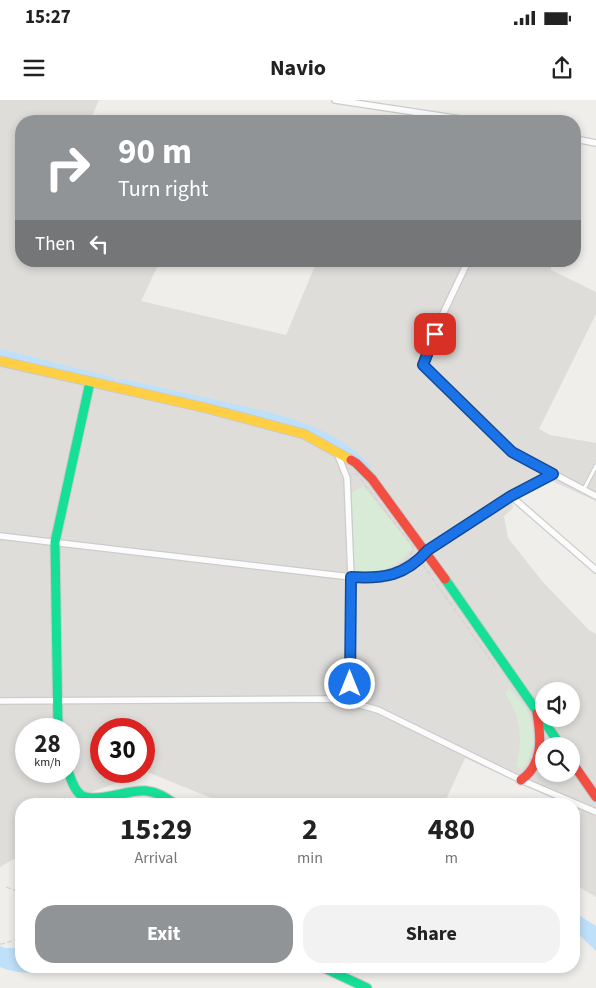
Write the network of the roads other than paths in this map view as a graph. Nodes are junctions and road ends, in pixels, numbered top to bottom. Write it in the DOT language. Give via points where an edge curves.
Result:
graph roads {
  1 [pos="335,100"];
  2 [pos="369,102"];
  3 [pos="441,115"];
  4 [pos="581,140"];
  5 [pos="596,143"];
  6 [pos="465,267"];
  7 [pos="0,361"];
  8 [pos="90,382"];
  9 [pos="336,451"];
  10 [pos="596,466"];
  11 [pos="553,474"];
  12 [pos="584,490"];
  13 [pos="511,496"];
  14 [pos="596,496"];
  15 [pos="0,536"];
  16 [pos="55,542"];
  17 [pos="425,553"];
  18 [pos="596,570"];
  19 [pos="351,577"];
  20 [pos="57,701"];
  21 [pos="0,702"];
  22 [pos="350,702"];
  23 [pos="535,709"];
  24 [pos="58,718"];
  25 [pos="539,727"];
  26 [pos="580,774"];
  27 [pos="521,780"];
  28 [pos="74,783"];
  29 [pos="596,797"];
  30 [pos="87,798"];
  31 [pos="95,798"];
  32 [pos="169,798"];
  33 [pos="563,798"];
  34 [pos="580,805"];
  35 [pos="596,812"];
  36 [pos="335,973"];
  37 [pos="367,988"];
  1 -- 2 [label="street"];
  2 -- 3 [label="street"];
  4 -- 5 [label="street"];
  6 -- 11 [label="street" via="423,365 512,452"];
  7 -- 8 [label="street"];
  8 -- 9 [label="street" via="304,434"];
  8 -- 16 [label="street"];
  9 -- 17 [label="street" via="356,463 372,479"];
  9 -- 19 [label="street" via="347,478"];
  10 -- 12 [label="lane"];
  11 -- 12 [label="street"];
  11 -- 13 [label="street"];
  12 -- 14 [label="street"];
  13 -- 17 [label="street"];
  13 -- 18 [label="street"];
  15 -- 16 [label="street"];
  16 -- 19 [label="street"];
  16 -- 20 [label="street"];
  17 -- 19 [label="street" via="394,574 375,578"];
  17 -- 23 [label="street"];
  19 -- 22 [label="street"];
  20 -- 21 [label="street"];
  20 -- 22 [label="street" via="328,699"];
  20 -- 24 [label="street"];
  22 -- 27 [label="street" via="378,710"];
  25 -- 27 [label="street" via="537,761 529,776"];
  26 -- 29 [label="street"];
  27 -- 33 [label="street"];
  28 -- 30 [label="street" via="79,793"];
  31 -- 32 [label="street" via="142,790"];
  34 -- 35 [label="street"];
  36 -- 37 [label="street"];
}
